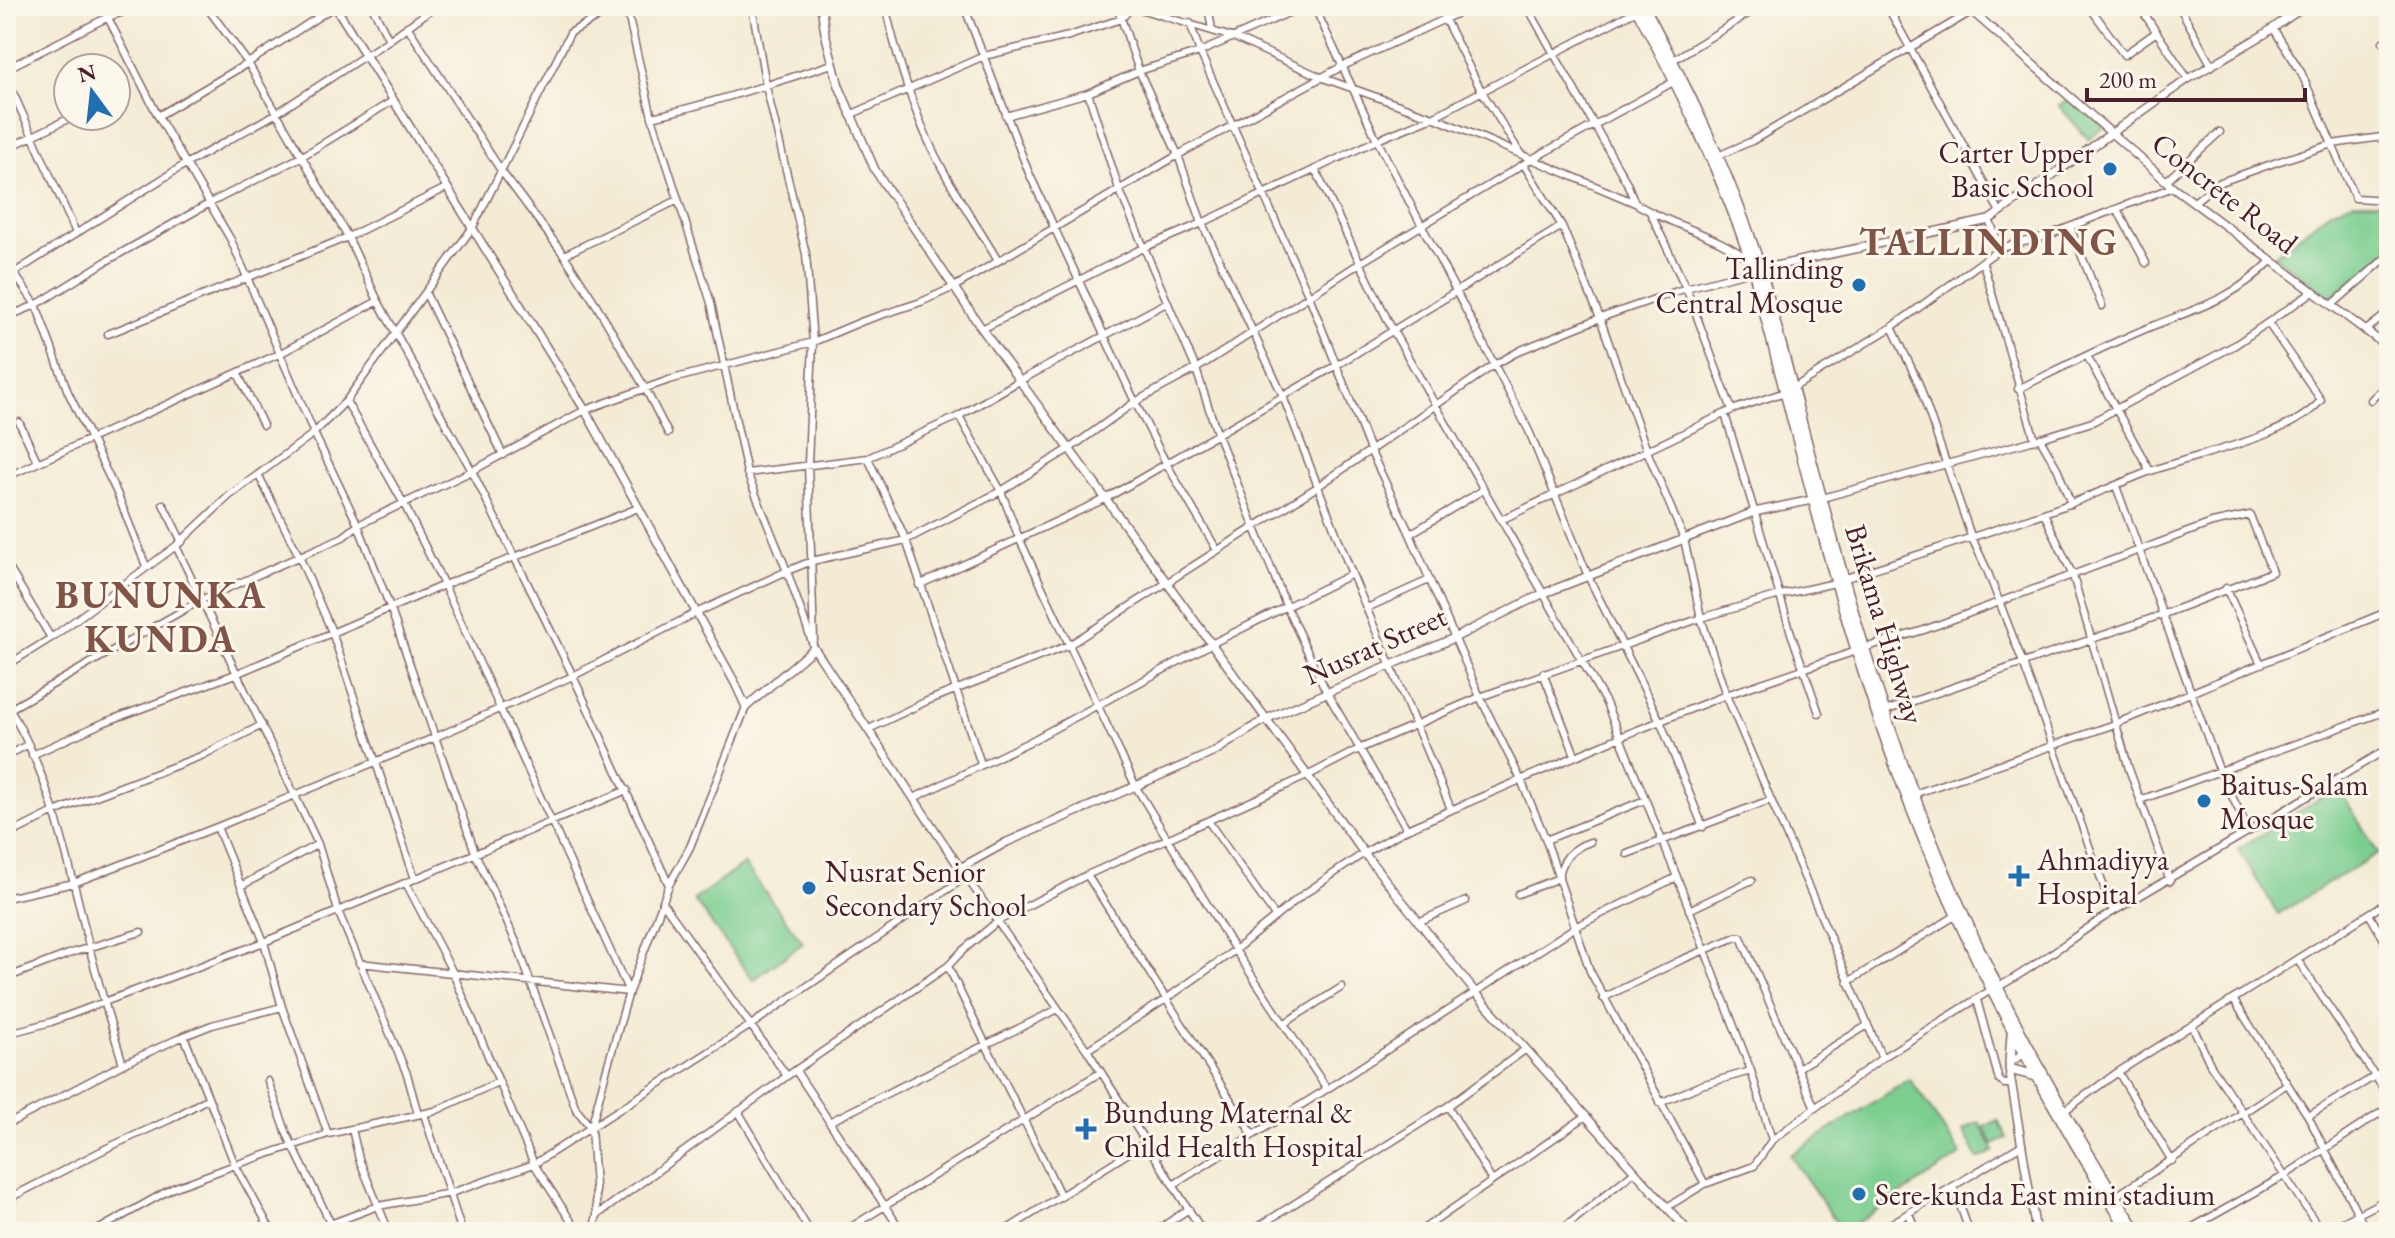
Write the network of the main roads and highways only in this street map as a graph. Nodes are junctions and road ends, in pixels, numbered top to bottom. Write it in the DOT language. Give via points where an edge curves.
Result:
graph roads {
  1 [pos="1639,7"];
  2 [pos="1755,267"];
  3 [pos="1860,649"];
  4 [pos="1995,989"];
  5 [pos="2013,1031"];
  6 [pos="2030,1055"];
  7 [pos="2037,1077"];
  8 [pos="2061,1113"];
  9 [pos="2129,1232"];
  10 [pos="2138,1232"];
  1 -- 2 [label="highway, Brikama Highway" via="1721,177"];
  1 -- 2 [label="highway, Brikama Highway" via="1673,60 1720,155 1742,211"];
  2 -- 3 [label="highway, Brikama Highway"];
  3 -- 4 [label="highway, Brikama Highway"];
  3 -- 4 [label="highway, Brikama Highway" via="1898,775 1955,916"];
  4 -- 5 [label="highway, Brikama Highway"];
  4 -- 6 [label="highway, Brikama Highway"];
  5 -- 6 [label="highway, Brikama Highway"];
  5 -- 7 [label="highway" via="2011,1068"];
  6 -- 7 [label="highway, Brikama Highway"];
  6 -- 8 [label="highway, Brikama Highway"];
  7 -- 8 [label="highway, Brikama Highway"];
  8 -- 9 [label="highway, Brikama Highway"];
  8 -- 10 [label="highway, Brikama Highway"];
}
